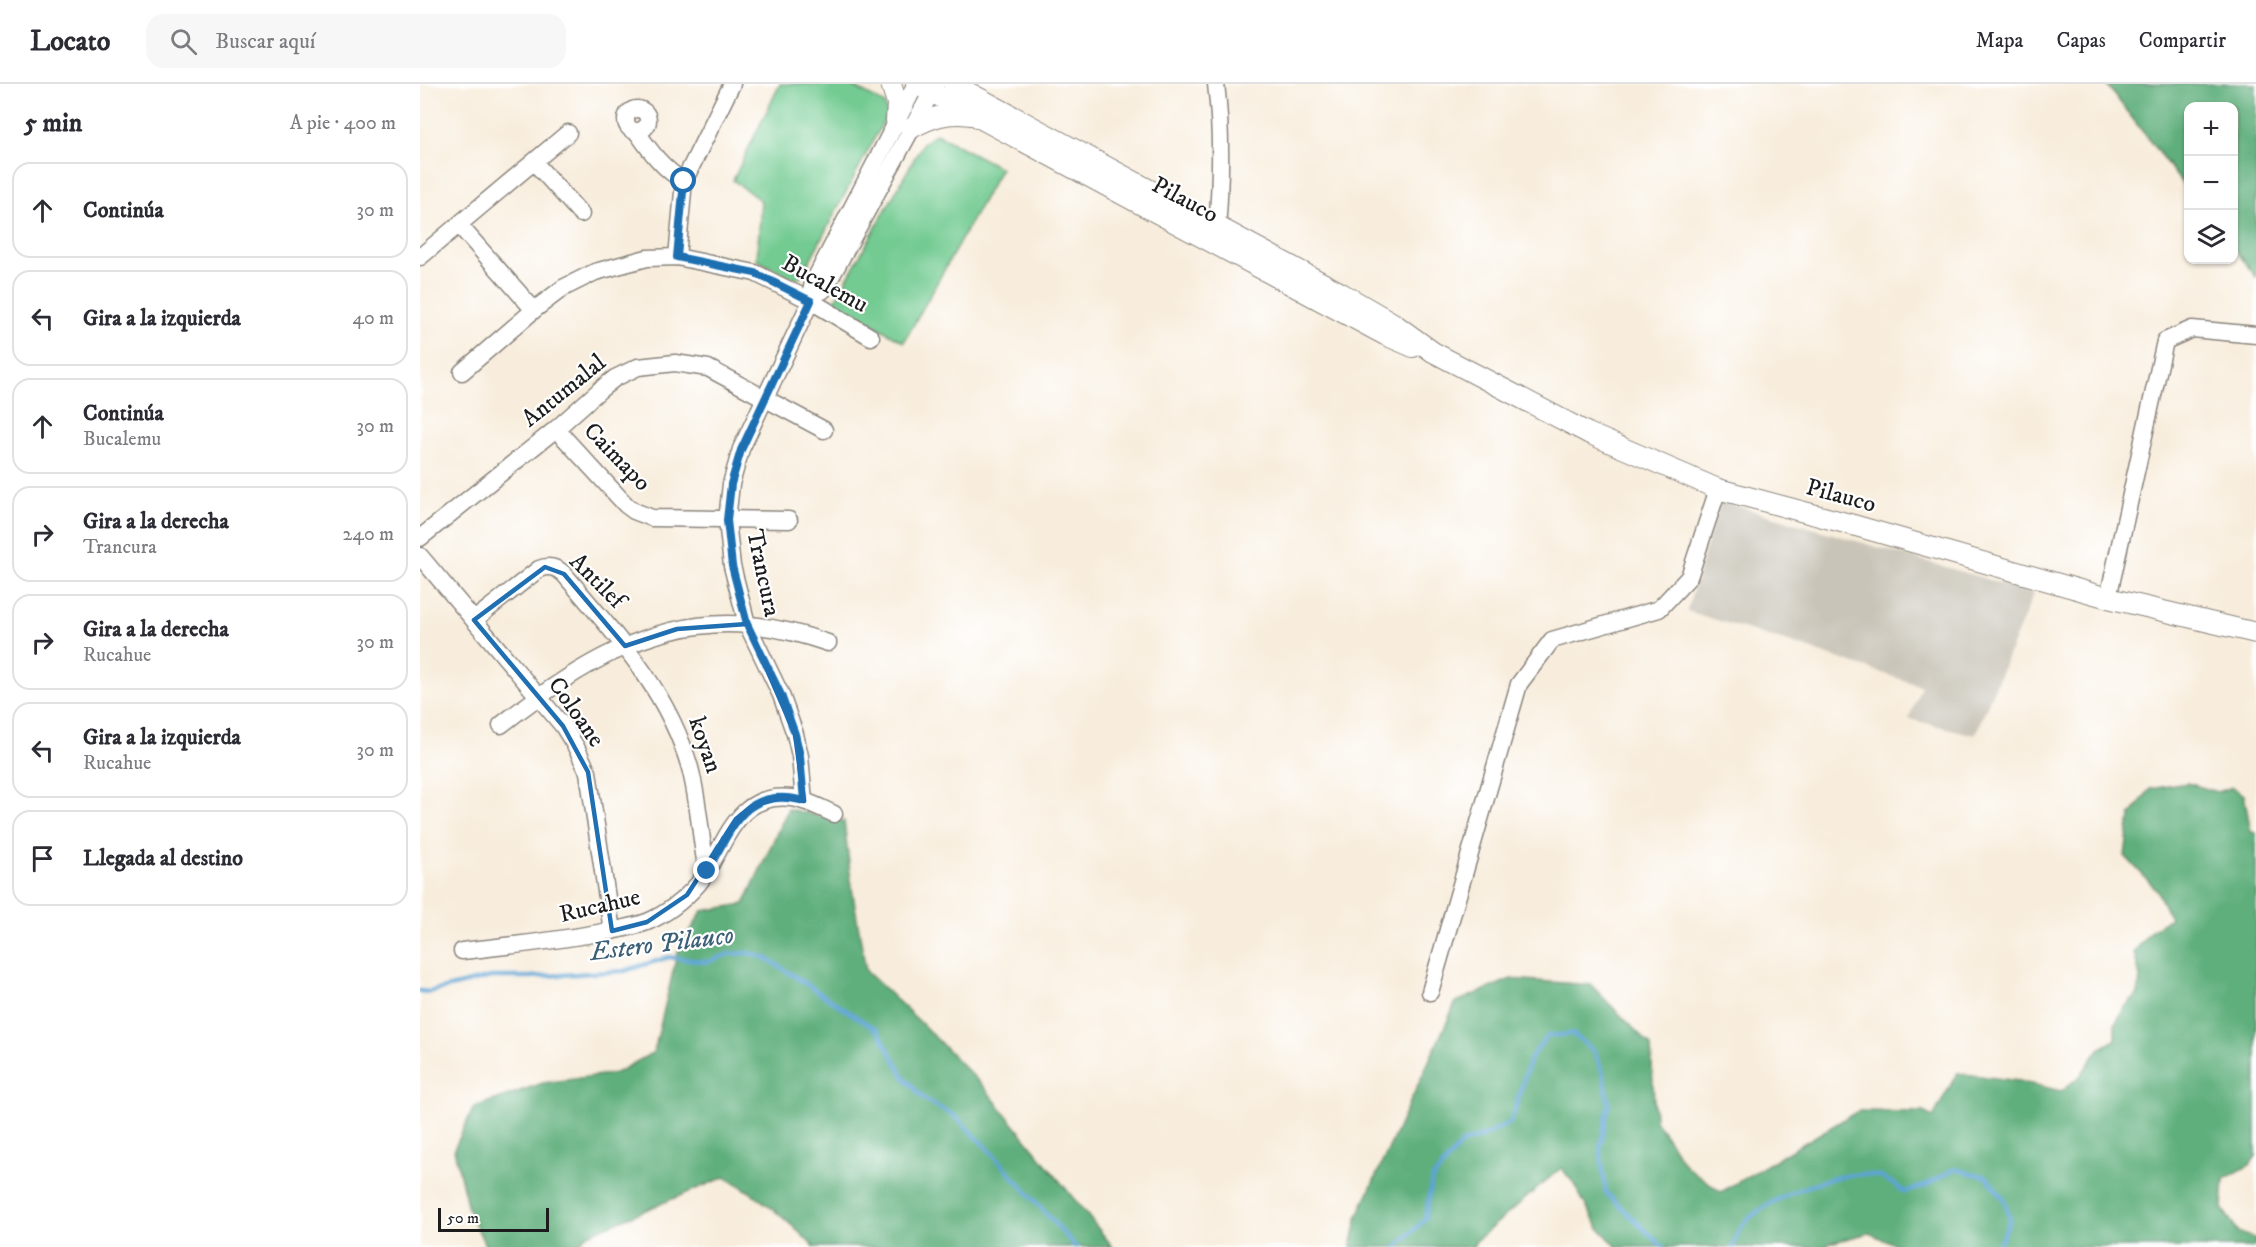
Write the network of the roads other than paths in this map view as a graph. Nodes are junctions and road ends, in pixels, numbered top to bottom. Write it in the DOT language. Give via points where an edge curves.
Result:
graph roads {
  1 [pos="732,84"];
  2 [pos="891,84"];
  3 [pos="953,84"];
  4 [pos="1216,84"];
  5 [pos="925,86"];
  6 [pos="973,115"];
  7 [pos="903,125"];
  8 [pos="637,132"];
  9 [pos="568,134"];
  10 [pos="534,162"];
  11 [pos="684,181"];
  12 [pos="581,214"];
  13 [pos="459,225"];
  14 [pos="1217,228"];
  15 [pos="420,257"];
  16 [pos="677,257"];
  17 [pos="813,296"];
  18 [pos="534,310"];
  19 [pos="2256,335"];
  20 [pos="871,337"];
  21 [pos="1433,352"];
  22 [pos="462,372"];
  23 [pos="766,398"];
  24 [pos="556,429"];
  25 [pos="824,430"];
  26 [pos="1718,489"];
  27 [pos="727,520"];
  28 [pos="789,520"];
  29 [pos="420,538"];
  30 [pos="420,556"];
  31 [pos="2108,598"];
  32 [pos="474,620"];
  33 [pos="747,624"];
  34 [pos="2256,633"];
  35 [pos="828,643"];
  36 [pos="625,646"];
  37 [pos="538,697"];
  38 [pos="501,725"];
  39 [pos="804,801"];
  40 [pos="834,814"];
  41 [pos="707,871"];
  42 [pos="612,931"];
  43 [pos="462,951"];
  44 [pos="1430,993"];
  1 -- 11 [label="street"];
  2 -- 7 [label="main road"];
  3 -- 14 [label="main road, Pilauco"];
  4 -- 14 [label="street" via="1221,159"];
  5 -- 6 [label="main road, Pilauco"];
  5 -- 7 [label="street, Trancura"];
  6 -- 7 [label="main road" via="940,115"];
  6 -- 21 [label="main road, Pilauco" via="1385,335"];
  7 -- 17 [label="street, Trancura" via="825,288"];
  8 -- 11 [label="street" via="671,173"];
  9 -- 10 [label="street"];
  10 -- 12 [label="street"];
  10 -- 13 [label="street"];
  11 -- 16 [label="street"];
  13 -- 15 [label="street"];
  13 -- 18 [label="street"];
  14 -- 21 [label="main road, Pilauco" via="1393,322"];
  16 -- 17 [label="street, Bucalemu" via="755,273"];
  16 -- 18 [label="street, Bucalemu" via="630,261 595,272 563,288"];
  17 -- 20 [label="street, Bucalemu"];
  17 -- 23 [label="street, Trancura"];
  18 -- 22 [label="street, Bucalemu"];
  19 -- 31 [label="street" via="2192,328 2165,341"];
  21 -- 26 [label="main road, Pilauco" via="1588,434"];
  23 -- 24 [label="street, Antumalal" via="708,369 675,363 650,364 615,378"];
  23 -- 25 [label="street, Antumalal"];
  23 -- 27 [label="street, Trancura" via="735,466"];
  24 -- 27 [label="street, Caimapo" via="634,512 652,518"];
  24 -- 29 [label="street, Antumalal"];
  26 -- 31 [label="main road, Pilauco"];
  26 -- 44 [label="street" via="1689,577 1659,609 1552,640 1519,684"];
  27 -- 28 [label="street, Caimapo"];
  27 -- 33 [label="street, Trancura" via="732,566"];
  30 -- 32 [label="street, Coloane"];
  31 -- 34 [label="main road, Pilauco"];
  32 -- 36 [label="street, Antilef" via="534,572 551,567 564,574"];
  32 -- 37 [label="street, Coloane"];
  33 -- 35 [label="street"];
  33 -- 36 [label="street" via="677,629"];
  33 -- 39 [label="street, Trancura" via="789,714 800,756"];
  36 -- 37 [label="street"];
  36 -- 41 [label="street, koyan" via="661,698 682,744 696,793"];
  37 -- 38 [label="street"];
  37 -- 42 [label="street, Coloane" via="563,726 588,772"];
  39 -- 40 [label="street, Rucahue"];
  39 -- 41 [label="street, Rucahue" via="772,798 744,812 730,828"];
  41 -- 42 [label="street, Rucahue" via="687,895 662,914"];
  42 -- 43 [label="street, Rucahue"];
}
